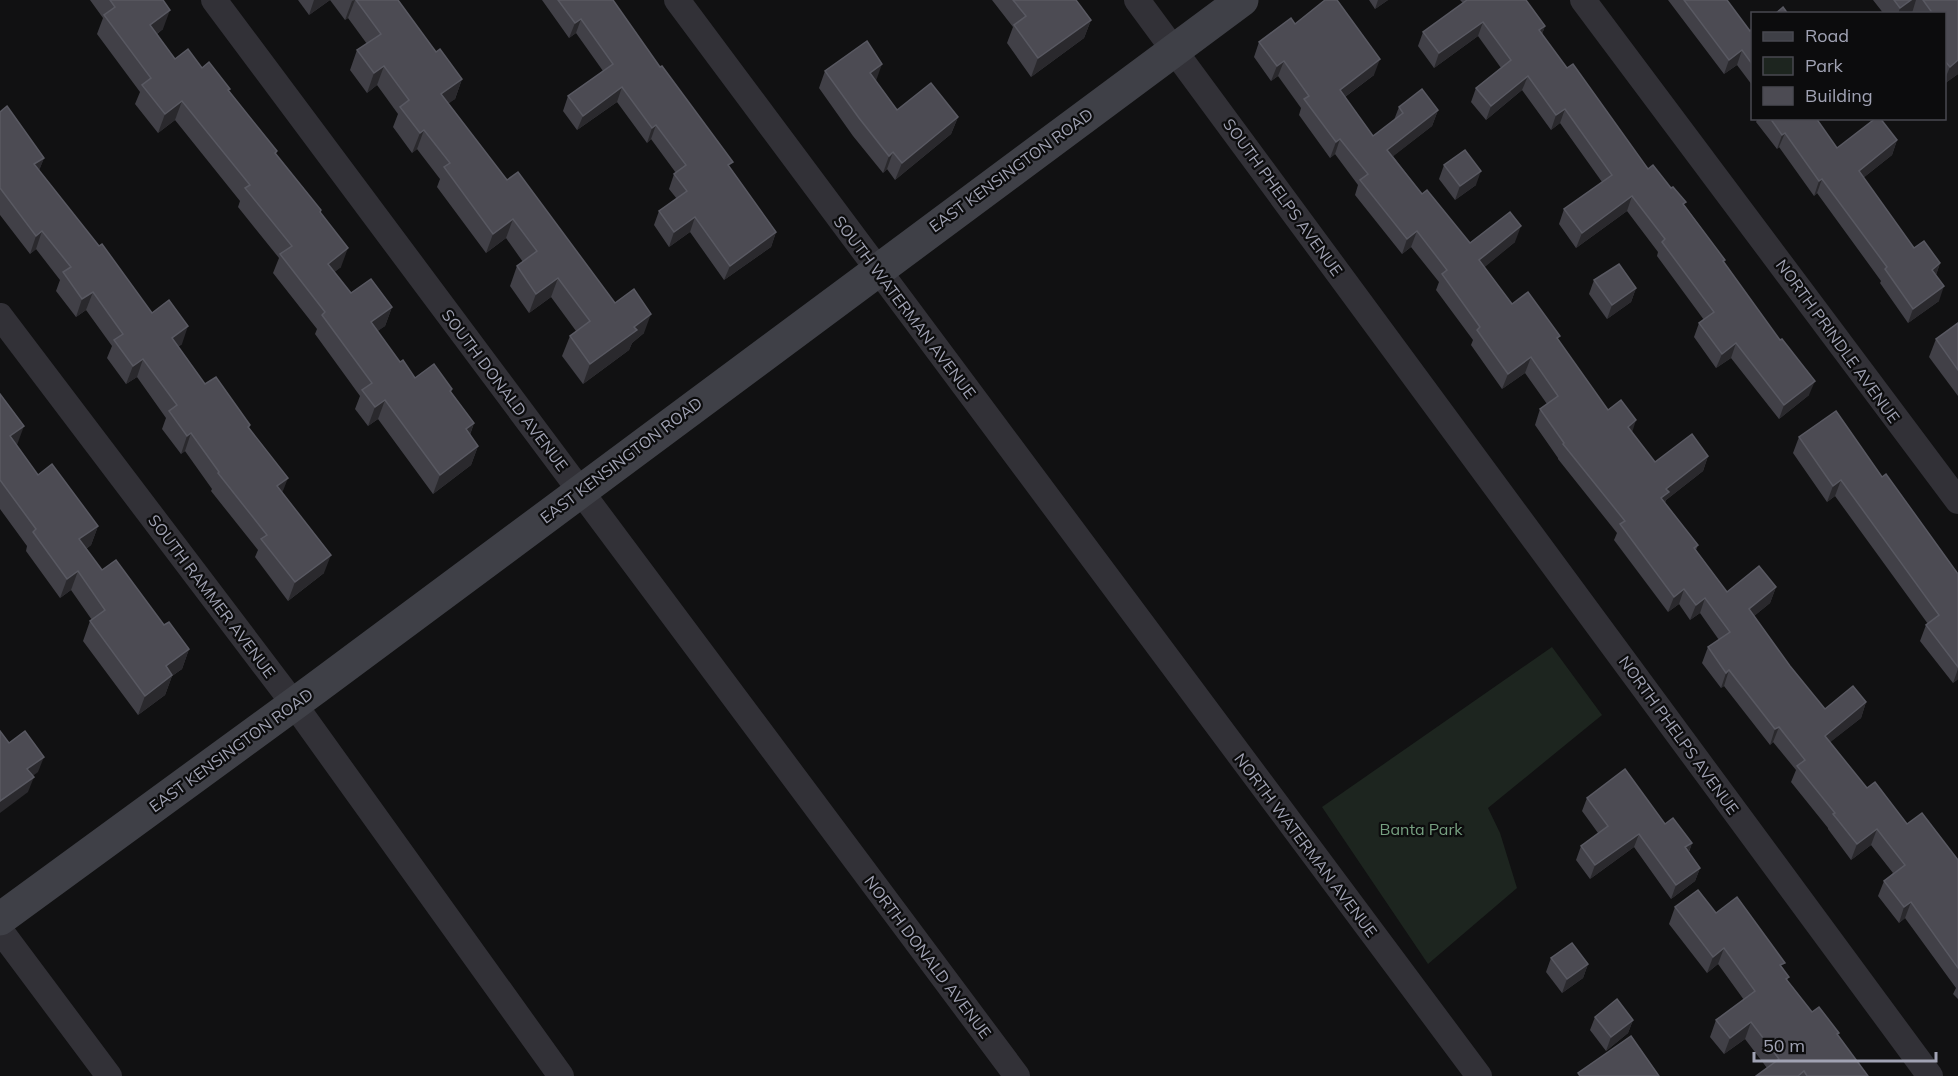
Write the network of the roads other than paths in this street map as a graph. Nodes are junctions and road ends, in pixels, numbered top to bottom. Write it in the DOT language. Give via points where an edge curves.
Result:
graph roads {
  1 [pos="214,0"];
  2 [pos="677,0"];
  3 [pos="1137,0"];
  4 [pos="1242,0"];
  5 [pos="1583,0"];
  6 [pos="1174,50"];
  7 [pos="878,270"];
  8 [pos="0,316"];
  9 [pos="1428,394"];
  10 [pos="579,490"];
  11 [pos="1958,501"];
  12 [pos="1134,613"];
  13 [pos="294,704"];
  14 [pos="839,838"];
  15 [pos="0,919"];
  16 [pos="0,930"];
  17 [pos="109,1076"];
  18 [pos="561,1076"];
  19 [pos="1017,1076"];
  20 [pos="1479,1076"];
  21 [pos="1930,1076"];
  1 -- 10 [label="street, SOUTH DONALD AVENUE"];
  2 -- 7 [label="street, SOUTH WATERMAN AVENUE"];
  3 -- 6 [label="street, SOUTH PHELPS AVENUE"];
  4 -- 6 [label="main road, EAST KENSINGTON ROAD"];
  5 -- 11 [label="street, NORTH PRINDLE AVENUE"];
  6 -- 7 [label="main road, EAST KENSINGTON ROAD"];
  6 -- 9 [label="street, SOUTH PHELPS AVENUE"];
  7 -- 10 [label="main road, EAST KENSINGTON ROAD"];
  7 -- 12 [label="street, SOUTH WATERMAN AVENUE"];
  8 -- 13 [label="street, SOUTH RAMMER AVENUE"];
  9 -- 21 [label="street, NORTH PHELPS AVENUE"];
  10 -- 13 [label="main road, EAST KENSINGTON ROAD"];
  10 -- 14 [label="street, SOUTH DONALD AVENUE"];
  12 -- 20 [label="street, NORTH WATERMAN AVENUE"];
  13 -- 15 [label="main road, EAST KENSINGTON ROAD"];
  13 -- 18 [label="street, SOUTH RAMMER AVENUE"];
  14 -- 19 [label="street, NORTH DONALD AVENUE"];
  16 -- 17 [label="street"];
}
